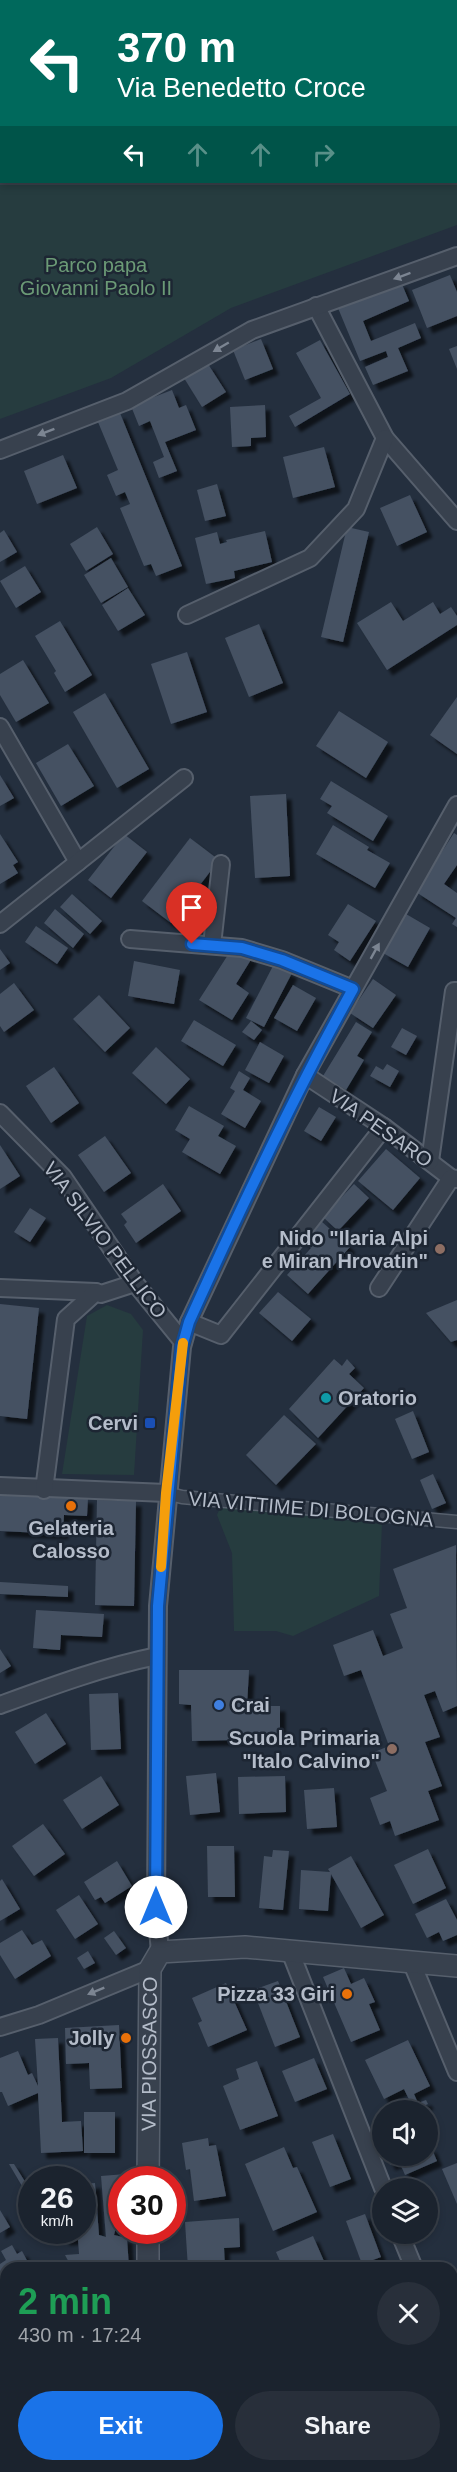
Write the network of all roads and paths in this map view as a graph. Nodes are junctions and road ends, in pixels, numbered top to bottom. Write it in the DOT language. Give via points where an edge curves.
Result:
graph roads {
  1 [pos="457,256"];
  2 [pos="316,306"];
  3 [pos="385,438"];
  4 [pos="0,450"];
  5 [pos="457,521"];
  6 [pos="187,615"];
  7 [pos="0,727"];
  8 [pos="184,778"];
  9 [pos="457,805"];
  10 [pos="78,862"];
  11 [pos="221,864"];
  12 [pos="0,924"];
  13 [pos="130,939"];
  14 [pos="213,945"];
  15 [pos="353,989"];
  16 [pos="456,989"];
  17 [pos="305,1076"];
  18 [pos="0,1113"];
  19 [pos="384,1127"];
  20 [pos="430,1161"];
  21 [pos="454,1178"];
  22 [pos="135,1283"];
  23 [pos="0,1288"];
  24 [pos="379,1288"];
  25 [pos="96,1292"];
  26 [pos="189,1322"];
  27 [pos="183,1342"];
  28 [pos="0,1486"];
  29 [pos="44,1490"];
  30 [pos="166,1493"];
  31 [pos="457,1522"];
  32 [pos="157,1656"];
  33 [pos="0,1705"];
  34 [pos="290,1951"];
  35 [pos="155,1961"];
  36 [pos="411,1961"];
  37 [pos="457,1966"];
  38 [pos="0,2027"];
  39 [pos="457,2072"];
  40 [pos="148,2166"];
  41 [pos="379,2178"];
  42 [pos="148,2244"];
  43 [pos="404,2244"];
  44 [pos="148,2262"];
  45 [pos="412,2262"];
  1 -- 2 [label="street, one-way"];
  2 -- 3 [label="street"];
  2 -- 4 [label="street, one-way" via="252,330 127,401"];
  3 -- 5 [label="street"];
  3 -- 6 [label="street" via="356,509 309,558"];
  7 -- 10 [label="street"];
  8 -- 10 [label="street"];
  15 -- 9 [label="street, VIA PIOSSASCO, one-way"];
  10 -- 12 [label="street"];
  11 -- 14 [label="street"];
  13 -- 14 [label="street"];
  14 -- 15 [label="street" via="242,948 282,960"];
  15 -- 17 [label="street, VIA PIOSSASCO"];
  16 -- 20 [label="street"];
  17 -- 19 [label="street, VIA PESARO"];
  17 -- 26 [label="street, VIA PIOSSASCO"];
  18 -- 22 [label="street, VIA SILVIO PELLICO" via="63,1177"];
  19 -- 20 [label="street, VIA PESARO"];
  19 -- 26 [label="street" via="221,1335"];
  20 -- 21 [label="street, VIA PESARO"];
  21 -- 24 [label="street"];
  22 -- 25 [label="street" via="101,1294"];
  22 -- 27 [label="street, VIA SILVIO PELLICO"];
  23 -- 25 [label="street"];
  25 -- 29 [label="street" via="66,1319"];
  26 -- 27 [label="street, VIA PIOSSASCO"];
  27 -- 30 [label="street, VIA PIOSSASCO"];
  28 -- 29 [label="street"];
  29 -- 30 [label="street"];
  30 -- 31 [label="street, VIA VITTIME DI BOLOGNA"];
  30 -- 32 [label="street, VIA PIOSSASCO"];
  32 -- 33 [label="street" via="79,1676"];
  32 -- 35 [label="street, VIA PIOSSASCO"];
  34 -- 35 [label="street" via="245,1947"];
  34 -- 36 [label="street"];
  34 -- 41 [label="street"];
  35 -- 38 [label="street, one-way" via="39,2015"];
  35 -- 40 [label="street, VIA PIOSSASCO"];
  36 -- 37 [label="street"];
  36 -- 39 [label="street"];
  42 -- 44 [label="street"];
  43 -- 45 [label="street"];
}
